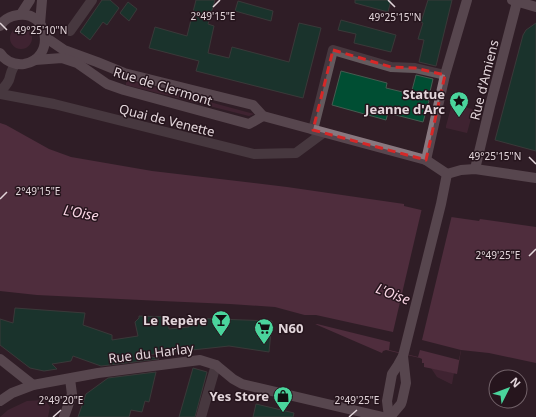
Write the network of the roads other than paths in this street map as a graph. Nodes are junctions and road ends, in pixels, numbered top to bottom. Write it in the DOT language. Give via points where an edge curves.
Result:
graph roads {
  1 [pos="30,0"];
  2 [pos="42,0"];
  3 [pos="92,0"];
  4 [pos="467,0"];
  5 [pos="515,1"];
  6 [pos="536,7"];
  7 [pos="21,14"];
  8 [pos="1,24"];
  9 [pos="40,24"];
  10 [pos="70,31"];
  11 [pos="45,37"];
  12 [pos="0,53"];
  13 [pos="34,60"];
  14 [pos="16,64"];
  15 [pos="445,75"];
  16 [pos="0,92"];
  17 [pos="263,116"];
  18 [pos="318,131"];
  19 [pos="426,160"];
  20 [pos="476,169"];
  21 [pos="447,174"];
  22 [pos="536,178"];
  23 [pos="403,356"];
  24 [pos="0,359"];
  25 [pos="216,365"];
  26 [pos="70,379"];
  27 [pos="33,385"];
  28 [pos="0,401"];
  29 [pos="64,417"];
  30 [pos="201,417"];
  31 [pos="383,417"];
  32 [pos="390,417"];
  1 -- 7 [label="main road"];
  2 -- 9 [label="main road"];
  3 -- 10 [label="street"];
  4 -- 15 [label="main road"];
  5 -- 6 [label="main road"];
  5 -- 20 [label="main road, Rue d'Amiens"];
  7 -- 8 [label="main road" via="7,18"];
  7 -- 9 [label="main road" via="35,19"];
  9 -- 11 [label="main road"];
  11 -- 13 [label="main road" via="43,50"];
  11 -- 17 [label="main road, Rue de Clermont" via="64,50 124,73 253,105"];
  12 -- 14 [label="main road" via="8,61"];
  13 -- 14 [label="main road, Rue de Clermont"];
  13 -- 17 [label="main road, Rue de Clermont" via="62,58 76,63 107,84 249,124"];
  14 -- 16 [label="street, Quai de Venette"];
  15 -- 18 [label="street" via="415,68 391,67 333,50"];
  15 -- 19 [label="main road"];
  16 -- 18 [label="street, Quai de Venette" via="254,154 296,153"];
  17 -- 18 [label="main road, Rue de Clermont"];
  18 -- 19 [label="main road, Rue de Clermont"];
  19 -- 21 [label="main road, Rue de Clermont"];
  20 -- 21 [label="main road"];
  20 -- 22 [label="main road"];
  21 -- 23 [label="main road" via="442,204"];
  23 -- 32 [label="main road" via="392,374 387,401"];
  23 -- 32 [label="main road" via="406,383 401,404"];
  24 -- 27 [label="main road"];
  25 -- 26 [label="main road, Rue du Harlay" via="200,360"];
  25 -- 30 [label="street"];
  25 -- 31 [label="main road, Rue du Harlay" via="242,384"];
  26 -- 27 [label="main road, Rue du Harlay"];
  26 -- 29 [label="main road" via="72,394"];
  27 -- 28 [label="main road, Rue du Harlay"];
}
